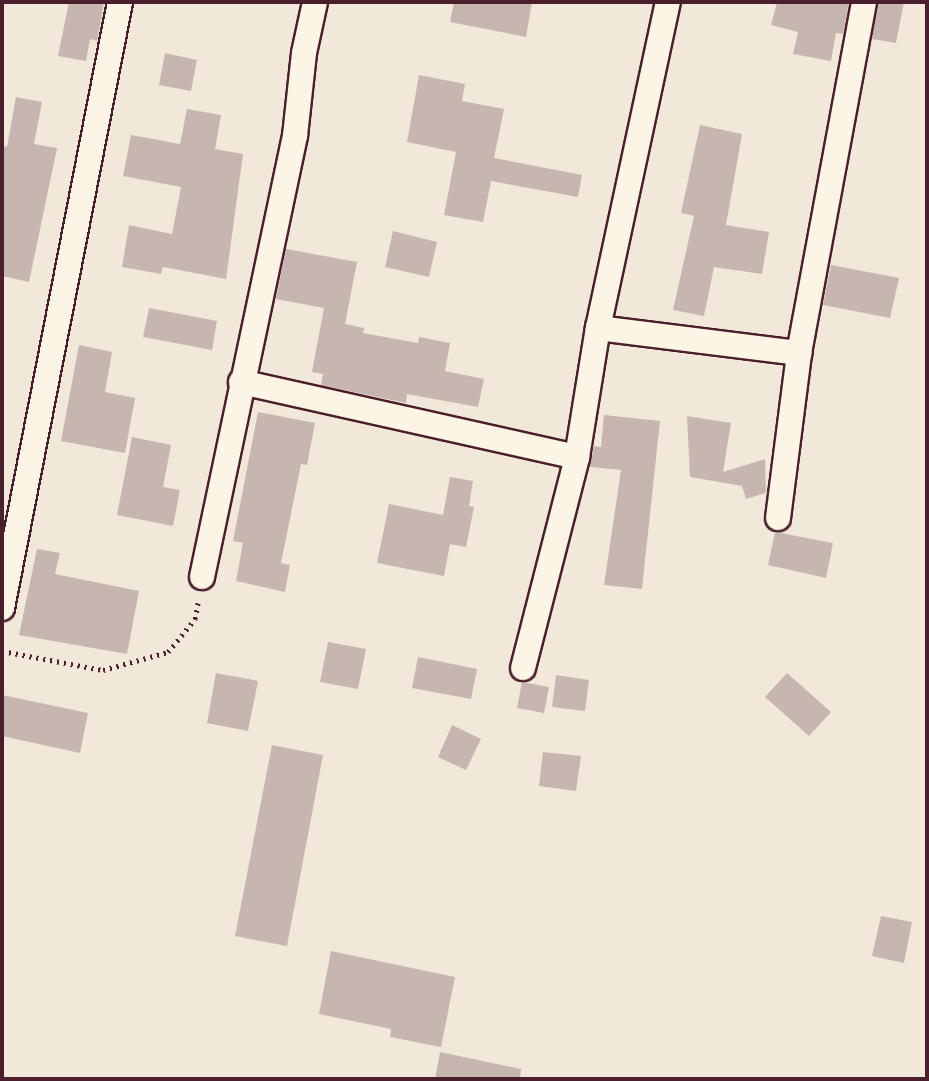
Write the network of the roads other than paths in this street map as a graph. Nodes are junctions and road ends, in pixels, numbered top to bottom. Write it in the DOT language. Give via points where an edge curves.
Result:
graph roads {
  1 [pos="120,2"];
  2 [pos="315,2"];
  3 [pos="668,2"];
  4 [pos="864,2"];
  5 [pos="598,328"];
  6 [pos="799,353"];
  7 [pos="241,382"];
  8 [pos="577,457"];
  9 [pos="778,518"];
  10 [pos="202,577"];
  11 [pos="2,608"];
  12 [pos="523,668"];
  1 -- 11 [label="street"];
  2 -- 7 [label="street" via="295,136"];
  3 -- 5 [label="street"];
  4 -- 6 [label="street"];
  5 -- 6 [label="street"];
  5 -- 8 [label="street"];
  6 -- 9 [label="street"];
  7 -- 8 [label="street"];
  7 -- 10 [label="street"];
  8 -- 12 [label="street"];
}
